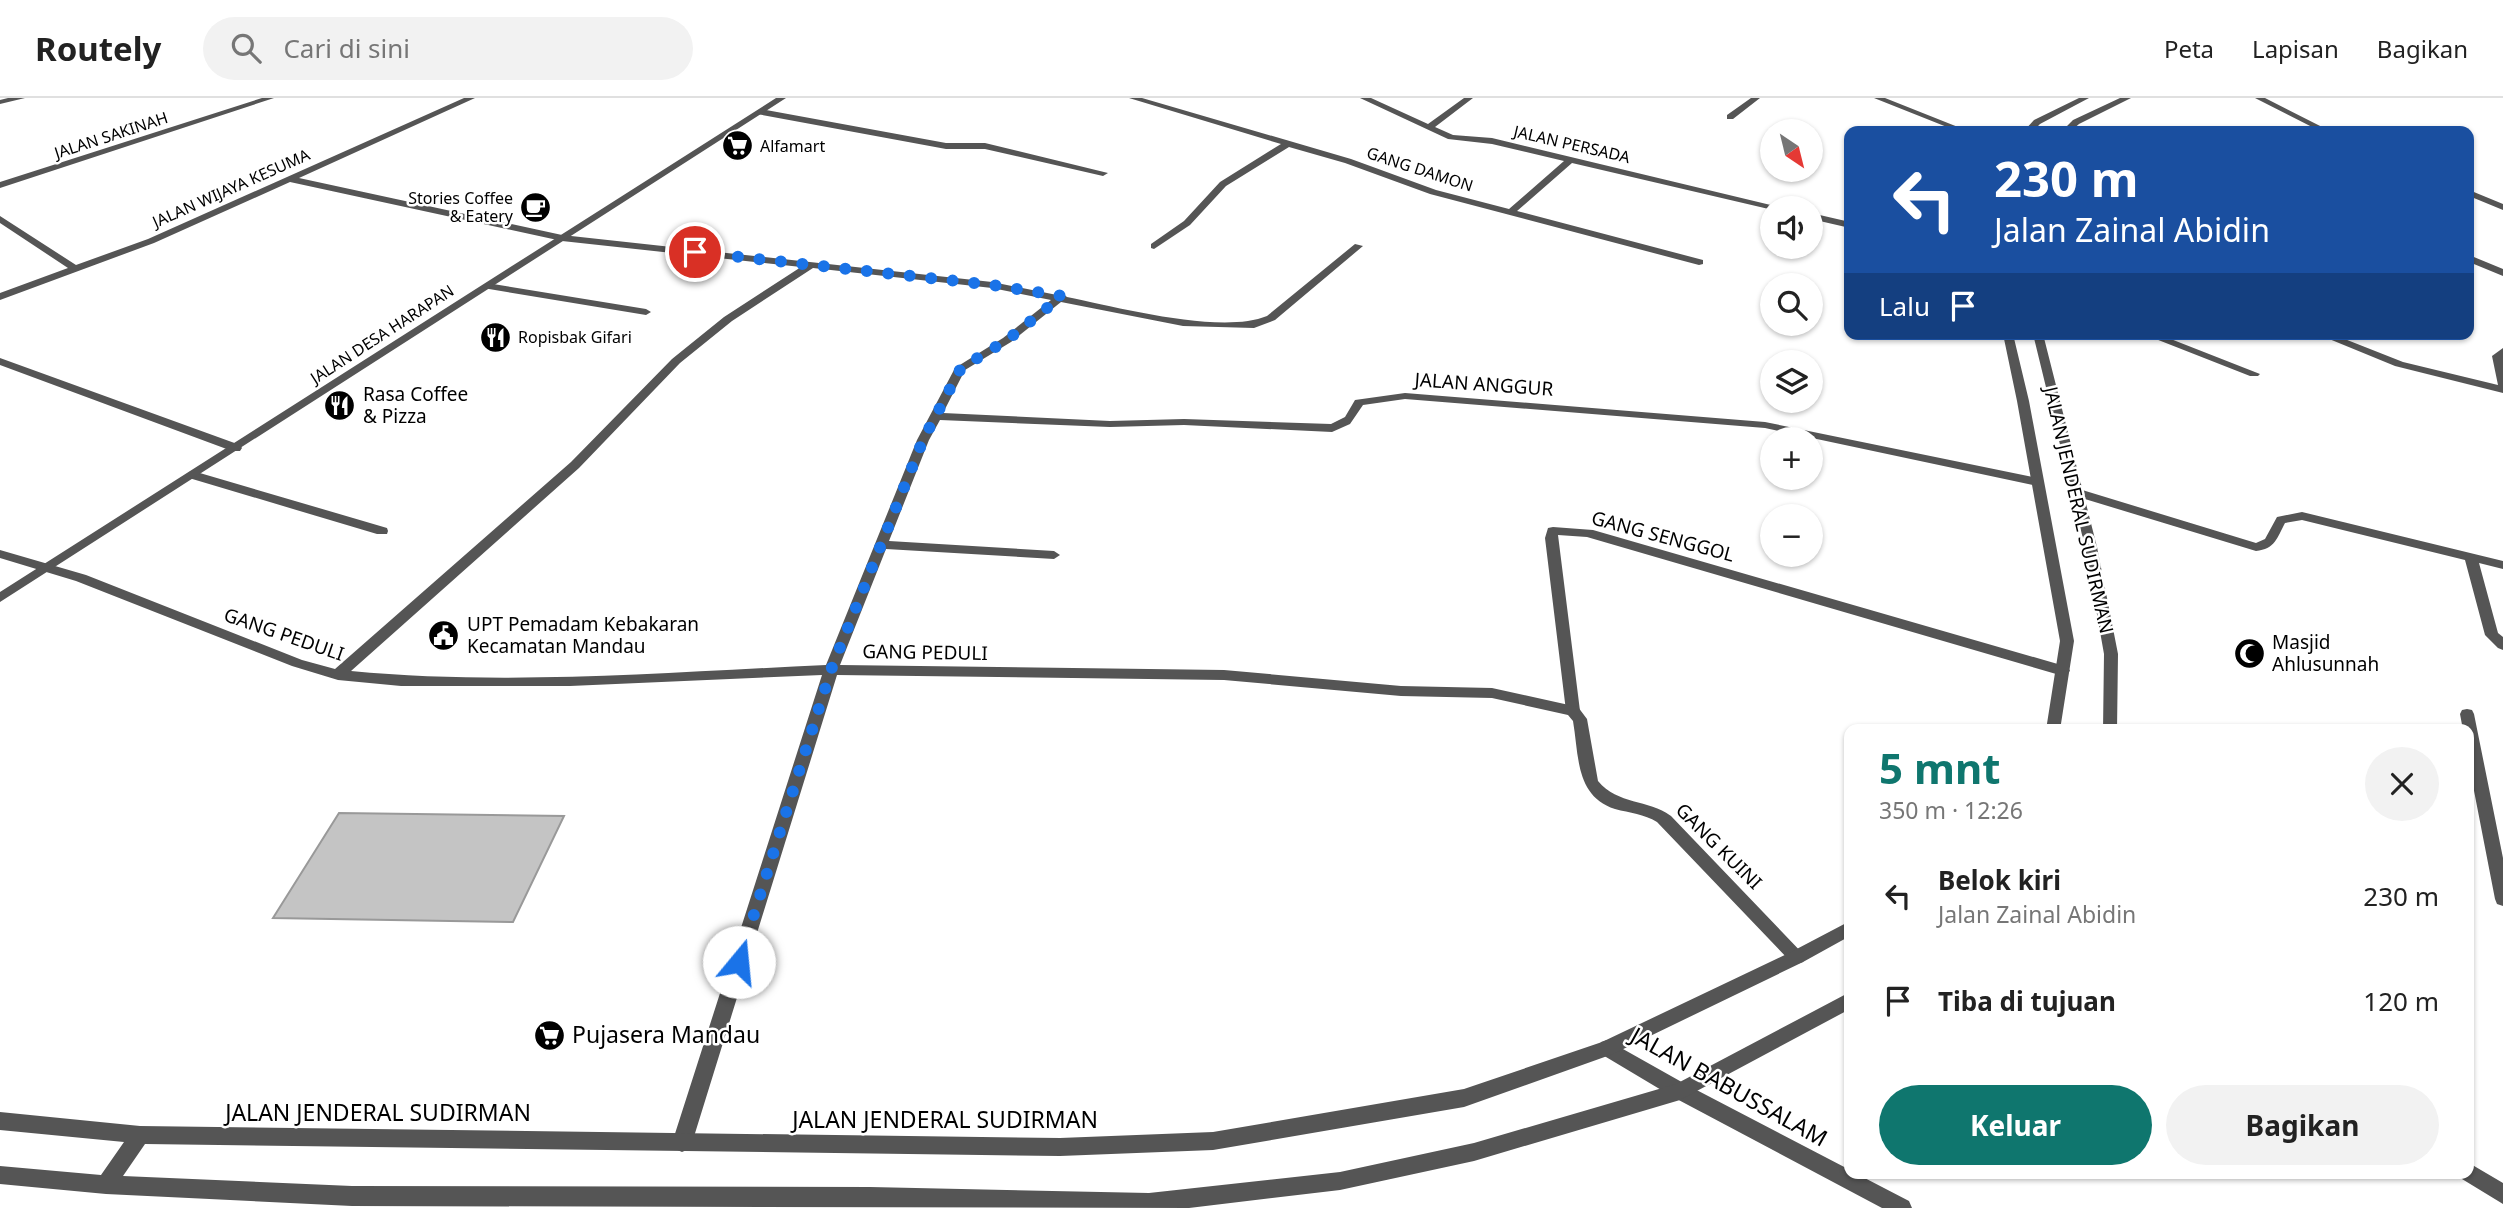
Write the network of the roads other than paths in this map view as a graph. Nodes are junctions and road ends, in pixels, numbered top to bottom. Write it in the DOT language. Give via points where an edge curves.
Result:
graph roads {
  1 [pos="21,98"];
  2 [pos="270,98"];
  3 [pos="782,98"];
  4 [pos="1133,98"];
  5 [pos="1364,98"];
  6 [pos="1469,98"];
  7 [pos="1756,98"];
  8 [pos="1878,98"];
  9 [pos="2085,98"];
  10 [pos="2127,98"];
  11 [pos="2259,98"];
  12 [pos="462,99"];
  13 [pos="0,103"];
  14 [pos="760,112"];
  15 [pos="1730,117"];
  16 [pos="1951,126"];
  17 [pos="2034,126"];
  18 [pos="2075,126"];
  19 [pos="2316,126"];
  20 [pos="1429,128"];
  21 [pos="1289,143"];
  22 [pos="1570,160"];
  23 [pos="1103,173"];
  24 [pos="289,179"];
  25 [pos="0,185"];
  26 [pos="2474,195"];
  27 [pos="1760,204"];
  28 [pos="2503,207"];
  29 [pos="1511,212"];
  30 [pos="0,219"];
  31 [pos="1823,219"];
  32 [pos="1844,224"];
  33 [pos="562,238"];
  34 [pos="1154,246"];
  35 [pos="1358,246"];
  36 [pos="2474,260"];
  37 [pos="1699,262"];
  38 [pos="813,264"];
  39 [pos="77,270"];
  40 [pos="2503,273"];
  41 [pos="487,286"];
  42 [pos="1062,296"];
  43 [pos="0,297"];
  44 [pos="646,312"];
  45 [pos="2008,340"];
  46 [pos="2040,340"];
  47 [pos="2164,340"];
  48 [pos="2337,340"];
  49 [pos="2503,351"];
  50 [pos="0,361"];
  51 [pos="2254,373"];
  52 [pos="2503,387"];
  53 [pos="936,415"];
  54 [pos="236,447"];
  55 [pos="193,475"];
  56 [pos="2038,482"];
  57 [pos="2078,493"];
  58 [pos="382,531"];
  59 [pos="881,545"];
  60 [pos="0,554"];
  61 [pos="1054,555"];
  62 [pos="2472,557"];
  63 [pos="2503,565"];
  64 [pos="47,568"];
  65 [pos="0,598"];
  66 [pos="2503,645"];
  67 [pos="831,670"];
  68 [pos="2063,671"];
  69 [pos="338,675"];
  70 [pos="1573,711"];
  71 [pos="2467,715"];
  72 [pos="2054,724"];
  73 [pos="2110,724"];
  74 [pos="2469,724"];
  75 [pos="2474,751"];
  76 [pos="2503,900"];
  77 [pos="1844,931"];
  78 [pos="1797,957"];
  79 [pos="1844,1003"];
  80 [pos="1607,1048"];
  81 [pos="1680,1091"];
  82 [pos="0,1121"];
  83 [pos="140,1135"];
  84 [pos="682,1143"];
  85 [pos="0,1175"];
  86 [pos="2474,1175"];
  87 [pos="1844,1177"];
  88 [pos="1847,1179"];
  89 [pos="106,1185"];
  90 [pos="2503,1194"];
  91 [pos="349,1202"];
  92 [pos="1902,1208"];
  1 -- 13 [label="street"];
  2 -- 25 [label="street, JALAN SAKINAH"];
  3 -- 14 [label="street, JALAN DESA HARAPAN"];
  4 -- 21 [label="street, GANG DAMON"];
  5 -- 20 [label="street, JALAN PERSADA"];
  6 -- 20 [label="street"];
  7 -- 15 [label="street"];
  8 -- 16 [label="street"];
  9 -- 17 [label="street"];
  10 -- 18 [label="street"];
  11 -- 19 [label="street"];
  12 -- 24 [label="street, JALAN WIJAYA KESUMA"];
  14 -- 23 [label="street" via="946,146 985,146"];
  14 -- 33 [label="street, JALAN DESA HARAPAN"];
  20 -- 22 [label="street, JALAN PERSADA" via="1462,140 1492,141"];
  21 -- 29 [label="street, GANG DAMON" via="1433,192"];
  21 -- 34 [label="street" via="1223,184 1187,223"];
  22 -- 27 [label="street, JALAN PERSADA"];
  22 -- 29 [label="street"];
  24 -- 33 [label="street"];
  24 -- 39 [label="street, JALAN WIJAYA KESUMA"];
  26 -- 28 [label="street"];
  29 -- 37 [label="street, GANG DAMON"];
  30 -- 39 [label="street"];
  31 -- 32 [label="street"];
  33 -- 38 [label="street"];
  33 -- 41 [label="street, JALAN DESA HARAPAN"];
  35 -- 42 [label="street" via="1283,310 1254,325 1183,323"];
  36 -- 40 [label="street"];
  38 -- 42 [label="street"];
  38 -- 69 [label="street" via="728,319 676,361 575,465"];
  39 -- 43 [label="street, JALAN WIJAYA KESUMA"];
  41 -- 44 [label="street"];
  41 -- 54 [label="street, JALAN DESA HARAPAN"];
  42 -- 53 [label="street" via="1007,340 961,368"];
  45 -- 56 [label="street, JALAN JENDERAL SUDIRMAN"];
  46 -- 57 [label="street, JALAN JENDERAL SUDIRMAN"];
  47 -- 51 [label="street"];
  48 -- 52 [label="street" via="2399,364"];
  49 -- 52 [label="street" via="2496,365"];
  50 -- 54 [label="street"];
  53 -- 56 [label="street, JALAN ANGGUR" via="1332,428 1353,418 1359,402 1405,396 1765,425"];
  53 -- 59 [label="street"];
  54 -- 55 [label="street, JALAN DESA HARAPAN"];
  55 -- 58 [label="street"];
  55 -- 64 [label="street, JALAN DESA HARAPAN"];
  56 -- 68 [label="street, JALAN JENDERAL SUDIRMAN" via="2067,641"];
  57 -- 62 [label="street" via="2256,547 2272,542 2281,520 2302,516"];
  57 -- 73 [label="street, JALAN JENDERAL SUDIRMAN" via="2111,654"];
  59 -- 61 [label="street"];
  59 -- 67 [label="street"];
  60 -- 64 [label="street, GANG PEDULI"];
  62 -- 63 [label="street"];
  62 -- 66 [label="street" via="2492,635"];
  64 -- 65 [label="street, JALAN DESA HARAPAN"];
  64 -- 69 [label="street, GANG PEDULI"];
  67 -- 69 [label="street, GANG PEDULI" via="570,681 401,681"];
  67 -- 70 [label="street, GANG PEDULI" via="1224,675 1401,691 1492,693"];
  67 -- 84 [label="street"];
  68 -- 70 [label="street, GANG SENGGOL" via="1588,533 1553,531"];
  68 -- 72 [label="street, JALAN JENDERAL SUDIRMAN"];
  70 -- 78 [label="street, GANG KUINI" via="1580,719 1591,783 1597,791 1622,807 1655,813 1676,830"];
  71 -- 74 [label="street"];
  75 -- 76 [label="street"];
  77 -- 78 [label="street, JALAN JENDERAL SUDIRMAN"];
  78 -- 80 [label="street, JALAN JENDERAL SUDIRMAN"];
  79 -- 81 [label="street"];
  80 -- 81 [label="street, JALAN BABUSSALAM"];
  80 -- 84 [label="street, JALAN JENDERAL SUDIRMAN" via="1464,1098 1213,1141 1060,1147"];
  81 -- 87 [label="street, JALAN BABUSSALAM"];
  81 -- 91 [label="street" via="1474,1152 1353,1178 1149,1203 870,1197"];
  82 -- 83 [label="street, JALAN JENDERAL SUDIRMAN"];
  83 -- 84 [label="street, JALAN JENDERAL SUDIRMAN"];
  83 -- 89 [label="street"];
  85 -- 89 [label="street"];
  86 -- 90 [label="street"];
  88 -- 92 [label="street, JALAN BABUSSALAM"];
  89 -- 91 [label="street"];
}
